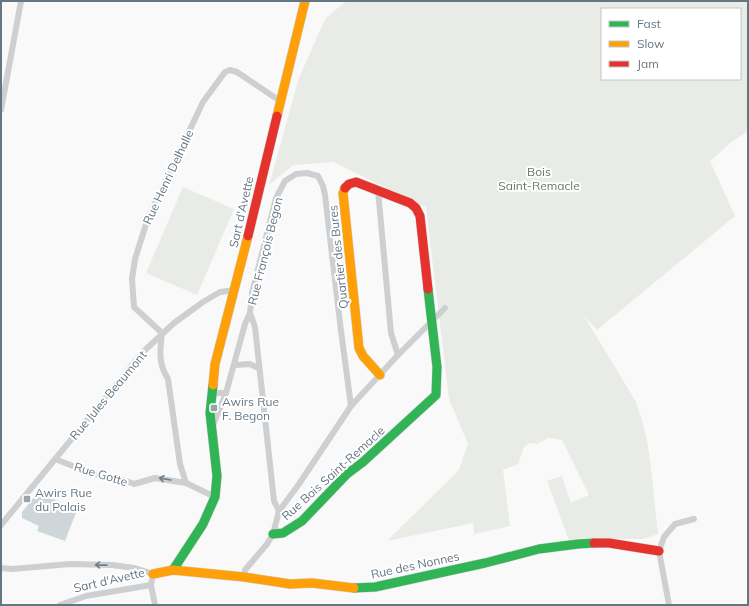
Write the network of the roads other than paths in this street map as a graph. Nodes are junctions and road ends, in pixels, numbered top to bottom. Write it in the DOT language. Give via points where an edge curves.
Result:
graph roads {
  1 [pos="21,1"];
  2 [pos="305,1"];
  3 [pos="280,101"];
  4 [pos="1,110"];
  5 [pos="378,190"];
  6 [pos="235,290"];
  7 [pos="445,308"];
  8 [pos="250,314"];
  9 [pos="431,321"];
  10 [pos="162,333"];
  11 [pos="398,355"];
  12 [pos="235,365"];
  13 [pos="258,368"];
  14 [pos="380,375"];
  15 [pos="211,393"];
  16 [pos="226,393"];
  17 [pos="351,406"];
  18 [pos="211,430"];
  19 [pos="56,459"];
  20 [pos="186,483"];
  21 [pos="215,497"];
  22 [pos="279,511"];
  23 [pos="694,519"];
  24 [pos="1,525"];
  25 [pos="273,534"];
  26 [pos="659,551"];
  27 [pos="1,568"];
  28 [pos="173,570"];
  29 [pos="153,574"];
  30 [pos="244,577"];
  31 [pos="152,585"];
  32 [pos="60,605"];
  33 [pos="155,605"];
  34 [pos="669,605"];
  1 -- 4 [label="street"];
  2 -- 3 [label="street, Sart d'Avette"];
  3 -- 6 [label="street, Sart d'Avette"];
  3 -- 10 [label="street, Rue Henri Delhalle" via="238,72 230,70 225,72 203,102 148,218 135,259 132,279 134,307"];
  5 -- 9 [label="street" via="410,203 420,216"];
  5 -- 11 [label="street" via="391,333"];
  5 -- 14 [label="street, Quartier des Bures" via="350,182 343,193 359,348"];
  6 -- 10 [label="street, Rue Jules Beaumont" via="214,295"];
  6 -- 15 [label="street, Sart d'Avette" via="215,364"];
  7 -- 9 [label="street"];
  8 -- 12 [label="street, Sart d'Avette"];
  8 -- 13 [label="street, Rue François Begon" via="254,327"];
  8 -- 17 [label="street, Rue François Begon" via="252,294 276,198 284,180 296,174 318,176 326,195"];
  9 -- 11 [label="street"];
  9 -- 25 [label="street, Rue Bois Saint-Remacle" via="438,384 436,395 347,474 302,521 283,533"];
  10 -- 19 [label="street, Rue Jules Beaumont" via="143,352"];
  10 -- 20 [label="street" via="160,354 163,371 168,379 180,464"];
  11 -- 14 [label="street"];
  12 -- 13 [label="street" via="250,364"];
  12 -- 16 [label="street, Sart d'Avette"];
  13 -- 22 [label="street, Rue François Begon" via="274,501"];
  14 -- 17 [label="street"];
  15 -- 16 [label="street"];
  15 -- 18 [label="street, Sart d'Avette"];
  16 -- 18 [label="street, Sart d'Avette"];
  17 -- 22 [label="street"];
  18 -- 21 [label="street, Sart d'Avette" via="216,476"];
  20 -- 19 [label="street, Rue Gotte, one-way" via="155,478 134,484 118,478 93,474"];
  19 -- 24 [label="street, Rue Jules Beaumont"];
  20 -- 21 [label="street, Rue Gotte"];
  21 -- 28 [label="street, Sart d'Avette" via="203,524"];
  22 -- 25 [label="street"];
  23 -- 26 [label="street" via="675,524 664,537"];
  25 -- 30 [label="street" via="245,570"];
  26 -- 30 [label="street, Rue des Nonnes" via="609,543 578,544 539,549 484,563 355,588 312,583 290,584"];
  26 -- 34 [label="street"];
  29 -- 27 [label="street, one-way" via="135,568 112,565 70,564"];
  28 -- 29 [label="street, Sart d'Avette"];
  28 -- 30 [label="street, Rue des Nonnes"];
  29 -- 31 [label="street, Sart d'Avette"];
  31 -- 32 [label="street, Sart d'Avette" via="86,596"];
  31 -- 33 [label="street"];
}
